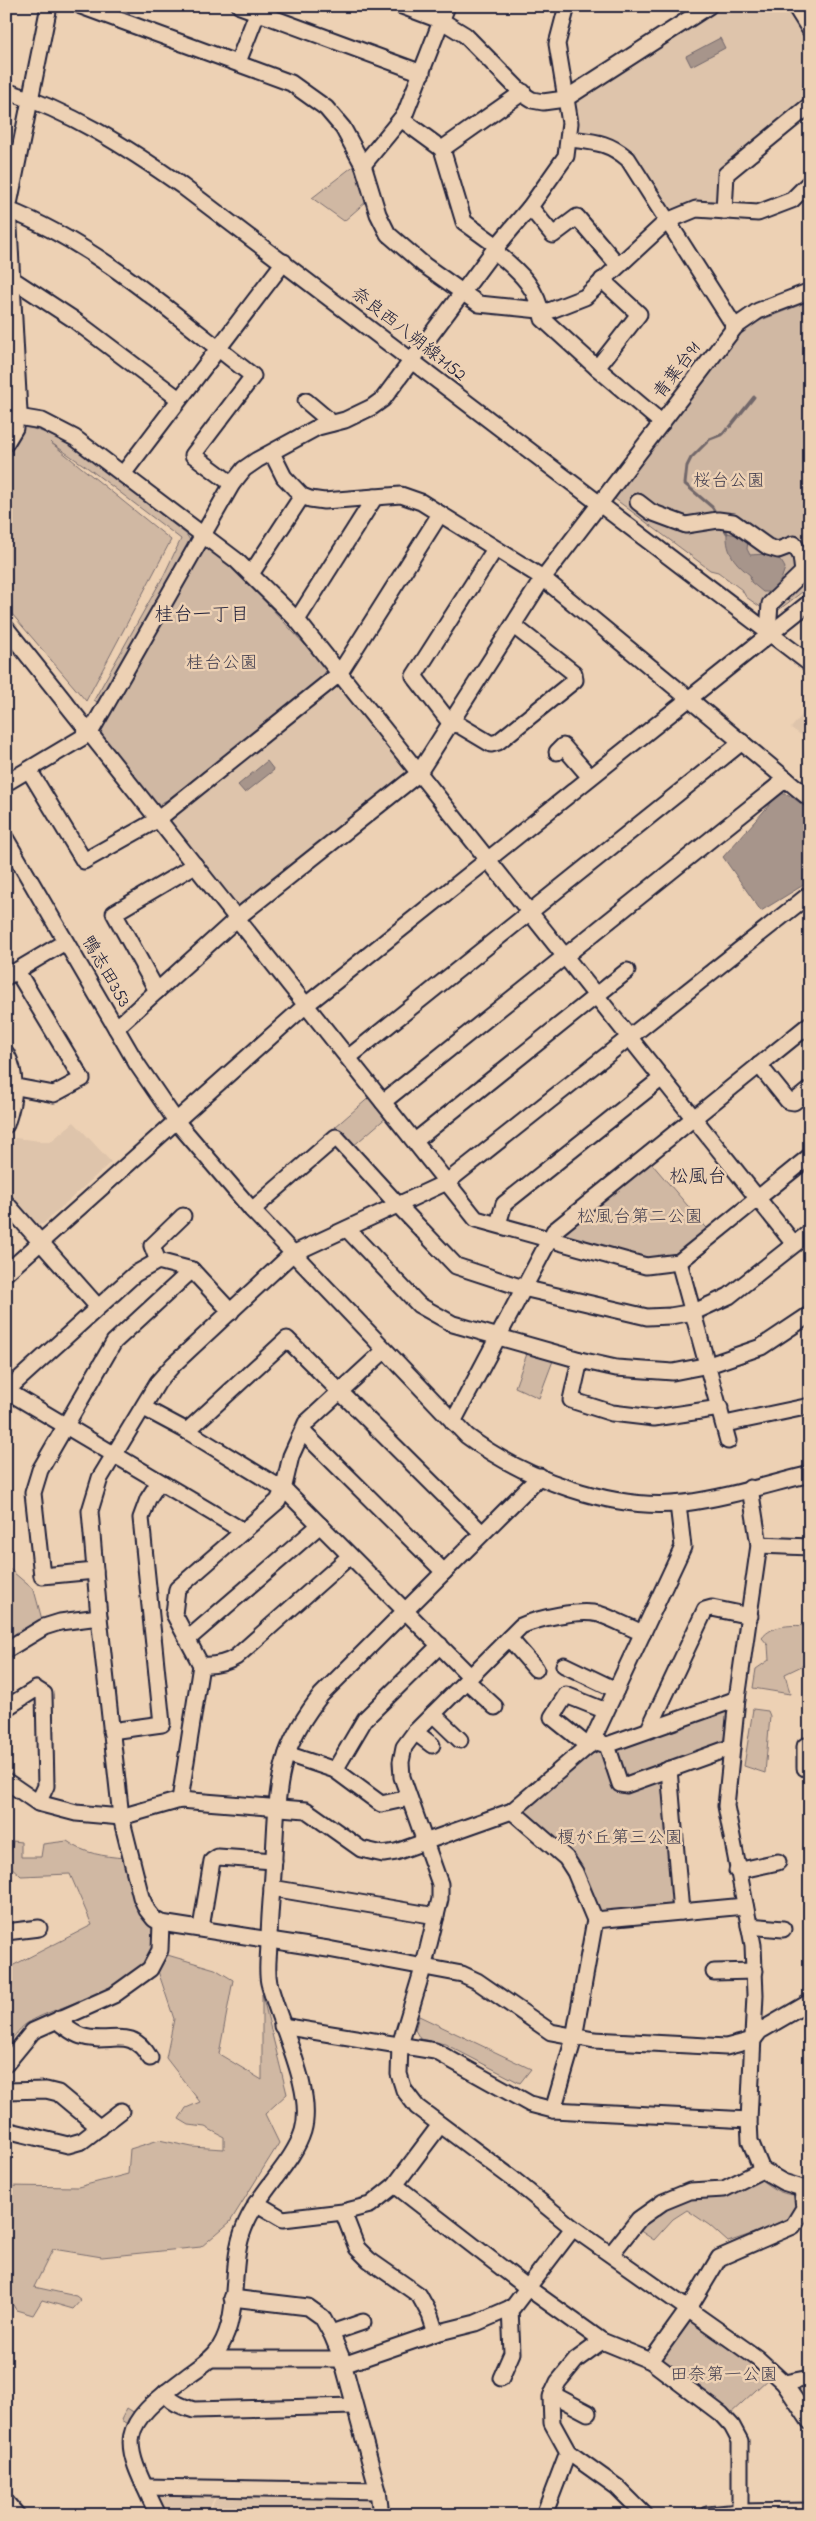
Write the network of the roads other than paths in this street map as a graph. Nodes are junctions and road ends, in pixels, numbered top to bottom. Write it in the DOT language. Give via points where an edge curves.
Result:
graph roads {
  1 [pos="49,6"];
  2 [pos="80,6"];
  3 [pos="240,6"];
  4 [pos="402,6"];
  5 [pos="567,6"];
  6 [pos="709,6"];
  7 [pos="796,6"];
  8 [pos="258,9"];
  9 [pos="444,14"];
  10 [pos="810,30"];
  11 [pos="238,62"];
  12 [pos="422,73"];
  13 [pos="6,91"];
  14 [pos="523,92"];
  15 [pos="30,99"];
  16 [pos="564,99"];
  17 [pos="810,105"];
  18 [pos="401,119"];
  19 [pos="570,139"];
  20 [pos="442,148"];
  21 [pos="363,165"];
  22 [pos="810,182"];
  23 [pos="530,207"];
  24 [pos="7,209"];
  25 [pos="724,212"];
  26 [pos="667,222"];
  27 [pos="497,246"];
  28 [pos="284,262"];
  29 [pos="618,265"];
  30 [pos="602,280"];
  31 [pos="10,285"];
  32 [pos="810,291"];
  33 [pos="462,293"];
  34 [pos="541,310"];
  35 [pos="735,327"];
  36 [pos="218,350"];
  37 [pos="410,361"];
  38 [pos="597,368"];
  39 [pos="179,399"];
  40 [pos="306,401"];
  41 [pos="11,416"];
  42 [pos="332,423"];
  43 [pos="662,423"];
  44 [pos="6,443"];
  45 [pos="272,453"];
  46 [pos="123,474"];
  47 [pos="232,484"];
  48 [pos="302,496"];
  49 [pos="375,497"];
  50 [pos="638,502"];
  51 [pos="600,504"];
  52 [pos="440,514"];
  53 [pos="203,535"];
  54 [pos="494,549"];
  55 [pos="251,574"];
  56 [pos="806,576"];
  57 [pos="543,578"];
  58 [pos="810,602"];
  59 [pos="297,620"];
  60 [pos="770,625"];
  61 [pos="514,626"];
  62 [pos="6,628"];
  63 [pos="810,664"];
  64 [pos="340,674"];
  65 [pos="688,698"];
  66 [pos="451,724"];
  67 [pos="90,733"];
  68 [pos="742,742"];
  69 [pos="563,746"];
  70 [pos="29,770"];
  71 [pos="418,774"];
  72 [pos="590,777"];
  73 [pos="786,779"];
  74 [pos="6,783"];
  75 [pos="810,799"];
  76 [pos="157,820"];
  77 [pos="6,838"];
  78 [pos="488,860"];
  79 [pos="195,865"];
  80 [pos="809,901"];
  81 [pos="529,912"];
  82 [pos="238,919"];
  83 [pos="65,942"];
  84 [pos="564,958"];
  85 [pos="627,971"];
  86 [pos="12,974"];
  87 [pos="157,991"];
  88 [pos="596,997"];
  89 [pos="306,1005"];
  90 [pos="810,1024"];
  91 [pos="116,1028"];
  92 [pos="629,1038"];
  93 [pos="6,1053"];
  94 [pos="349,1057"];
  95 [pos="759,1066"];
  96 [pos="662,1078"];
  97 [pos="10,1086"];
  98 [pos="810,1090"];
  99 [pos="383,1102"];
  100 [pos="695,1118"];
  101 [pos="176,1121"];
  102 [pos="6,1125"];
  103 [pos="416,1141"];
  104 [pos="810,1156"];
  105 [pos="447,1182"];
  106 [pos="758,1198"];
  107 [pos="6,1203"];
  108 [pos="398,1206"];
  109 [pos="252,1210"];
  110 [pos="183,1216"];
  111 [pos="498,1224"];
  112 [pos="347,1228"];
  113 [pos="810,1232"];
  114 [pos="550,1239"];
  115 [pos="40,1242"];
  116 [pos="794,1244"];
  117 [pos="292,1254"];
  118 [pos="158,1261"];
  119 [pos="679,1262"];
  120 [pos="192,1270"];
  121 [pos="6,1273"];
  122 [pos="523,1288"];
  123 [pos="98,1306"];
  124 [pos="231,1312"];
  125 [pos="694,1312"];
  126 [pos="809,1317"];
  127 [pos="496,1337"];
  128 [pos="384,1351"];
  129 [pos="580,1360"];
  130 [pos="709,1365"];
  131 [pos="7,1391"];
  132 [pos="340,1392"];
  133 [pos="810,1406"];
  134 [pos="144,1408"];
  135 [pos="720,1408"];
  136 [pos="453,1422"];
  137 [pos="724,1424"];
  138 [pos="65,1426"];
  139 [pos="187,1431"];
  140 [pos="303,1432"];
  141 [pos="728,1441"];
  142 [pos="116,1456"];
  143 [pos="810,1474"];
  144 [pos="540,1476"];
  145 [pos="159,1482"];
  146 [pos="750,1488"];
  147 [pos="283,1490"];
  148 [pos="678,1504"];
  149 [pos="320,1525"];
  150 [pos="242,1531"];
  151 [pos="482,1533"];
  152 [pos="759,1545"];
  153 [pos="810,1547"];
  154 [pos="350,1556"];
  155 [pos="95,1571"];
  156 [pos="444,1572"];
  157 [pos="406,1610"];
  158 [pos="750,1616"];
  159 [pos="99,1617"];
  160 [pos="643,1633"];
  161 [pos="509,1638"];
  162 [pos="188,1639"];
  163 [pos="440,1645"];
  164 [pos="6,1650"];
  165 [pos="201,1665"];
  166 [pos="564,1666"];
  167 [pos="536,1669"];
  168 [pos="468,1678"];
  169 [pos="616,1690"];
  170 [pos="737,1699"];
  171 [pos="495,1707"];
  172 [pos="6,1708"];
  173 [pos="606,1711"];
  174 [pos="433,1714"];
  175 [pos="649,1728"];
  176 [pos="111,1731"];
  177 [pos="415,1732"];
  178 [pos="460,1740"];
  179 [pos="608,1744"];
  180 [pos="432,1745"];
  181 [pos="588,1746"];
  182 [pos="732,1747"];
  183 [pos="287,1754"];
  184 [pos="335,1770"];
  185 [pos="669,1770"];
  186 [pos="6,1782"];
  187 [pos="409,1798"];
  188 [pos="180,1800"];
  189 [pos="38,1803"];
  190 [pos="277,1807"];
  191 [pos="512,1811"];
  192 [pos="121,1817"];
  193 [pos="424,1843"];
  194 [pos="274,1861"];
  195 [pos="778,1862"];
  196 [pos="737,1871"];
  197 [pos="272,1888"];
  198 [pos="745,1906"];
  199 [pos="682,1912"];
  200 [pos="436,1916"];
  201 [pos="594,1920"];
  202 [pos="161,1923"];
  203 [pos="749,1926"];
  204 [pos="39,1928"];
  205 [pos="201,1928"];
  206 [pos="783,1929"];
  207 [pos="6,1932"];
  208 [pos="270,1940"];
  209 [pos="424,1966"];
  210 [pos="755,1971"];
  211 [pos="714,1972"];
  212 [pos="810,2002"];
  213 [pos="60,2018"];
  214 [pos="282,2026"];
  215 [pos="574,2038"];
  216 [pos="753,2040"];
  217 [pos="400,2045"];
  218 [pos="150,2058"];
  219 [pos="6,2064"];
  220 [pos="6,2090"];
  221 [pos="553,2110"];
  222 [pos="749,2120"];
  223 [pos="440,2125"];
  224 [pos="6,2130"];
  225 [pos="762,2170"];
  226 [pos="395,2185"];
  227 [pos="806,2188"];
  228 [pos="256,2203"];
  229 [pos="343,2212"];
  230 [pos="573,2228"];
  231 [pos="611,2254"];
  232 [pos="528,2288"];
  233 [pos="232,2298"];
  234 [pos="510,2308"];
  235 [pos="689,2308"];
  236 [pos="363,2322"];
  237 [pos="331,2333"];
  238 [pos="436,2333"];
  239 [pos="602,2342"];
  240 [pos="210,2359"];
  241 [pos="651,2361"];
  242 [pos="343,2362"];
  243 [pos="502,2378"];
  244 [pos="810,2378"];
  245 [pos="784,2383"];
  246 [pos="167,2394"];
  247 [pos="552,2394"];
  248 [pos="354,2406"];
  249 [pos="588,2412"];
  250 [pos="810,2422"];
  251 [pos="568,2452"];
  252 [pos="145,2487"];
  253 [pos="378,2491"];
  254 [pos="6,2502"];
  255 [pos="810,2511"];
  256 [pos="740,2512"];
  257 [pos="17,2515"];
  258 [pos="158,2515"];
  259 [pos="381,2515"];
  260 [pos="544,2515"];
  261 [pos="645,2515"];
  262 [pos="707,2515"];
  1 -- 15 [label="street"];
  2 -- 11 [label="street"];
  3 -- 8 [label="street"];
  4 -- 9 [label="street"];
  5 -- 16 [label="street" via="557,44"];
  6 -- 16 [label="street"];
  7 -- 10 [label="street"];
  8 -- 11 [label="street"];
  8 -- 12 [label="street"];
  9 -- 12 [label="street"];
  9 -- 14 [label="street"];
  11 -- 21 [label="street" via="291,83 326,108 343,128"];
  12 -- 18 [label="street"];
  13 -- 15 [label="street, 奈良西八朔線7152"];
  14 -- 16 [label="street" via="532,100 543,102"];
  14 -- 20 [label="street"];
  15 -- 24 [label="street"];
  15 -- 28 [label="street, 奈良西八朔線7152" via="63,113 135,153"];
  16 -- 19 [label="street"];
  17 -- 25 [label="street" via="726,174"];
  18 -- 20 [label="street"];
  18 -- 21 [label="street"];
  19 -- 23 [label="street" via="566,156"];
  19 -- 26 [label="street" via="603,143 628,158"];
  20 -- 27 [label="street" via="464,222"];
  21 -- 33 [label="street" via="378,214 388,234 424,266"];
  22 -- 25 [label="street" via="792,200 758,213"];
  23 -- 27 [label="street"];
  23 -- 29 [label="street" via="553,235 577,218"];
  24 -- 31 [label="street"];
  24 -- 36 [label="street" via="31,218 110,265"];
  25 -- 26 [label="street" via="696,209"];
  26 -- 29 [label="street"];
  26 -- 35 [label="street"];
  27 -- 33 [label="street"];
  27 -- 34 [label="street" via="498,254 524,275"];
  28 -- 36 [label="street"];
  28 -- 37 [label="street, 奈良西八朔線7152"];
  29 -- 30 [label="street"];
  30 -- 34 [label="street" via="585,296 549,311"];
  30 -- 38 [label="street" via="639,314"];
  31 -- 39 [label="street" via="73,319"];
  31 -- 41 [label="street" via="19,412"];
  32 -- 35 [label="street, 青葉台91" via="758,311"];
  33 -- 34 [label="street" via="479,304"];
  33 -- 37 [label="street"];
  34 -- 38 [label="street" via="543,319"];
  35 -- 43 [label="street, 青葉台91"];
  36 -- 39 [label="street"];
  36 -- 47 [label="street" via="253,376 193,455"];
  37 -- 42 [label="street" via="383,399"];
  37 -- 51 [label="street, 奈良西八朔線7152"];
  38 -- 43 [label="street"];
  39 -- 46 [label="street"];
  40 -- 42 [label="street"];
  41 -- 44 [label="street" via="15,428"];
  41 -- 46 [label="street" via="42,421"];
  42 -- 45 [label="street" via="318,427"];
  43 -- 51 [label="street, 青葉台91"];
  45 -- 47 [label="street" via="244,469"];
  45 -- 48 [label="street" via="284,477"];
  46 -- 53 [label="street"];
  47 -- 53 [label="street"];
  48 -- 49 [label="street" via="324,501"];
  48 -- 55 [label="street"];
  49 -- 52 [label="street" via="401,495"];
  49 -- 59 [label="street"];
  50 -- 56 [label="street" via="651,512 686,525 733,522 778,550 794,544"];
  51 -- 57 [label="street, 青葉台91"];
  51 -- 60 [label="street, 奈良西八朔線7152"];
  52 -- 54 [label="street"];
  52 -- 64 [label="street"];
  53 -- 55 [label="street"];
  53 -- 67 [label="street"];
  54 -- 57 [label="street"];
  54 -- 66 [label="street" via="414,676"];
  55 -- 59 [label="street"];
  56 -- 60 [label="street" via="770,604"];
  57 -- 61 [label="street, 青葉台91"];
  57 -- 65 [label="street"];
  58 -- 60 [label="street"];
  59 -- 64 [label="street"];
  60 -- 63 [label="street, 奈良西八朔線7152"];
  60 -- 65 [label="street"];
  61 -- 66 [label="street, 青葉台91"];
  61 -- 66 [label="street" via="574,673 575,680 498,742 491,744"];
  62 -- 67 [label="street"];
  64 -- 71 [label="street"];
  64 -- 76 [label="street"];
  65 -- 68 [label="street"];
  65 -- 72 [label="street"];
  66 -- 71 [label="street, 青葉台91"];
  67 -- 70 [label="street"];
  67 -- 76 [label="street"];
  68 -- 73 [label="street"];
  68 -- 81 [label="street"];
  69 -- 72 [label="street"];
  70 -- 74 [label="street"];
  70 -- 76 [label="street" via="84,861"];
  71 -- 78 [label="street"];
  71 -- 82 [label="street, 青葉台91"];
  72 -- 78 [label="street"];
  73 -- 75 [label="street"];
  73 -- 84 [label="street"];
  76 -- 79 [label="street" via="162,822"];
  77 -- 83 [label="street, 鴨志田353 / 鴨志田353"];
  78 -- 81 [label="street"];
  78 -- 89 [label="street"];
  79 -- 82 [label="street"];
  79 -- 87 [label="street" via="114,913"];
  80 -- 92 [label="street"];
  81 -- 84 [label="street"];
  81 -- 94 [label="street"];
  82 -- 87 [label="street, 青葉台91"];
  82 -- 89 [label="street"];
  83 -- 86 [label="street"];
  83 -- 91 [label="street, 鴨志田353 / 鴨志田353"];
  84 -- 88 [label="street"];
  84 -- 99 [label="street"];
  85 -- 88 [label="street"];
  86 -- 97 [label="street" via="82,1079 54,1094"];
  87 -- 91 [label="street, 青葉台91"];
  88 -- 92 [label="street"];
  88 -- 103 [label="street"];
  89 -- 94 [label="street"];
  89 -- 101 [label="street"];
  90 -- 95 [label="street"];
  91 -- 101 [label="street, 鴨志田353 / 鴨志田353"];
  92 -- 96 [label="street"];
  92 -- 105 [label="street"];
  93 -- 97 [label="street" via="12,1064"];
  94 -- 99 [label="street"];
  95 -- 98 [label="street" via="788,1100 794,1102"];
  95 -- 100 [label="street"];
  96 -- 100 [label="street"];
  96 -- 111 [label="street" via="504,1204"];
  97 -- 102 [label="street" via="15,1096"];
  99 -- 103 [label="street"];
  100 -- 106 [label="street"];
  100 -- 114 [label="street" via="554,1231"];
  101 -- 109 [label="street, 鴨志田353"];
  101 -- 115 [label="street"];
  103 -- 105 [label="street"];
  104 -- 106 [label="street"];
  105 -- 108 [label="street"];
  105 -- 111 [label="street" via="476,1219"];
  106 -- 116 [label="street"];
  106 -- 119 [label="street"];
  107 -- 115 [label="street"];
  108 -- 109 [label="street" via="336,1137"];
  108 -- 112 [label="street"];
  108 -- 122 [label="street" via="456,1266"];
  109 -- 117 [label="street, 鴨志田353"];
  110 -- 118 [label="street" via="152,1246"];
  111 -- 114 [label="street"];
  112 -- 117 [label="street"];
  112 -- 127 [label="street" via="419,1305 453,1324"];
  113 -- 116 [label="street"];
  114 -- 119 [label="street" via="646,1266"];
  114 -- 122 [label="street"];
  115 -- 121 [label="street"];
  115 -- 123 [label="street"];
  116 -- 125 [label="street" via="729,1296"];
  117 -- 124 [label="street"];
  117 -- 128 [label="street, 鴨志田353"];
  118 -- 120 [label="street"];
  118 -- 123 [label="street" via="135,1274"];
  119 -- 125 [label="street"];
  120 -- 124 [label="street"];
  120 -- 138 [label="street" via="114,1342"];
  122 -- 125 [label="street" via="647,1317"];
  122 -- 127 [label="street"];
  123 -- 131 [label="street"];
  124 -- 134 [label="street" via="173,1365 158,1382"];
  125 -- 130 [label="street"];
  126 -- 130 [label="street" via="761,1347"];
  127 -- 129 [label="street"];
  127 -- 136 [label="street"];
  128 -- 132 [label="street"];
  128 -- 136 [label="street, 鴨志田353"];
  129 -- 130 [label="street" via="628,1370 673,1372"];
  129 -- 135 [label="street" via="570,1400 612,1413 654,1418"];
  130 -- 135 [label="street"];
  131 -- 138 [label="street"];
  132 -- 139 [label="street" via="287,1339"];
  132 -- 140 [label="street" via="306,1424"];
  132 -- 151 [label="street"];
  133 -- 137 [label="street"];
  134 -- 139 [label="street"];
  134 -- 142 [label="street"];
  135 -- 137 [label="street"];
  136 -- 144 [label="street, 鴨志田353" via="492,1455"];
  137 -- 141 [label="street"];
  138 -- 142 [label="street"];
  138 -- 155 [label="street" via="40,1470 34,1493 42,1576"];
  139 -- 147 [label="street"];
  140 -- 147 [label="street" via="291,1456"];
  140 -- 156 [label="street"];
  142 -- 145 [label="street"];
  142 -- 155 [label="street" via="100,1478 90,1511"];
  143 -- 146 [label="street, 鴨志田353"];
  144 -- 148 [label="street, 鴨志田353" via="610,1500 647,1505"];
  144 -- 151 [label="street"];
  145 -- 150 [label="street"];
  145 -- 176 [label="street" via="141,1518 162,1724"];
  146 -- 148 [label="street, 鴨志田353"];
  146 -- 152 [label="street"];
  147 -- 149 [label="street"];
  147 -- 150 [label="street" via="278,1501"];
  148 -- 160 [label="street" via="683,1547"];
  149 -- 154 [label="street"];
  149 -- 162 [label="street"];
  150 -- 162 [label="street" via="177,1589 174,1614"];
  151 -- 156 [label="street"];
  152 -- 153 [label="street"];
  152 -- 158 [label="street"];
  154 -- 157 [label="street"];
  154 -- 165 [label="street" via="236,1657 214,1666"];
  155 -- 159 [label="street"];
  156 -- 157 [label="street"];
  157 -- 163 [label="street"];
  157 -- 183 [label="street" via="321,1695 296,1731"];
  158 -- 170 [label="street"];
  158 -- 175 [label="street" via="712,1608 706,1610"];
  159 -- 164 [label="street" via="44,1627"];
  159 -- 176 [label="street"];
  160 -- 161 [label="street" via="597,1614 579,1613 530,1622"];
  160 -- 169 [label="street"];
  161 -- 167 [label="street"];
  161 -- 168 [label="street"];
  162 -- 165 [label="street"];
  163 -- 168 [label="street"];
  163 -- 184 [label="street" via="365,1719"];
  165 -- 188 [label="street"];
  166 -- 169 [label="street"];
  168 -- 171 [label="street"];
  168 -- 174 [label="street"];
  169 -- 173 [label="street"];
  170 -- 175 [label="street"];
  170 -- 182 [label="street"];
  172 -- 189 [label="street" via="36,1688 44,1694 46,1786"];
  173 -- 181 [label="street"];
  173 -- 181 [label="street" via="566,1695 552,1717"];
  174 -- 177 [label="street"];
  174 -- 178 [label="street"];
  175 -- 179 [label="street"];
  176 -- 192 [label="street"];
  177 -- 180 [label="street"];
  177 -- 187 [label="street" via="404,1747 400,1762"];
  179 -- 181 [label="street" via="597,1742"];
  179 -- 185 [label="street" via="620,1784 626,1785"];
  181 -- 191 [label="street"];
  182 -- 185 [label="street"];
  182 -- 196 [label="street" via="726,1806"];
  183 -- 184 [label="street"];
  183 -- 190 [label="street"];
  184 -- 187 [label="street" via="381,1804"];
  185 -- 199 [label="street"];
  186 -- 189 [label="street"];
  187 -- 193 [label="street"];
  188 -- 190 [label="street"];
  188 -- 192 [label="street"];
  189 -- 192 [label="street" via="76,1813"];
  190 -- 193 [label="street" via="306,1810 370,1852 396,1852"];
  190 -- 194 [label="street"];
  191 -- 193 [label="street"];
  191 -- 201 [label="street" via="566,1858"];
  192 -- 202 [label="street" via="141,1897 147,1910"];
  193 -- 200 [label="street" via="440,1884"];
  194 -- 197 [label="street"];
  194 -- 205 [label="street" via="218,1857 212,1861"];
  195 -- 196 [label="street"];
  196 -- 198 [label="street"];
  197 -- 200 [label="street"];
  197 -- 208 [label="street"];
  198 -- 199 [label="street"];
  198 -- 203 [label="street"];
  199 -- 201 [label="street"];
  200 -- 209 [label="street"];
  201 -- 215 [label="street"];
  202 -- 205 [label="street"];
  202 -- 213 [label="street" via="160,1950 150,1968 114,1995"];
  203 -- 206 [label="street"];
  203 -- 210 [label="street"];
  204 -- 207 [label="street"];
  205 -- 208 [label="street"];
  208 -- 209 [label="street"];
  208 -- 214 [label="street" via="268,1980"];
  209 -- 215 [label="street" via="462,1974 477,1981 551,2032"];
  209 -- 217 [label="street"];
  210 -- 211 [label="street"];
  210 -- 216 [label="street"];
  212 -- 216 [label="street" via="760,2031"];
  213 -- 218 [label="street" via="61,2024 83,2037 132,2039"];
  213 -- 219 [label="street" via="33,2031"];
  214 -- 217 [label="street"];
  214 -- 228 [label="street" via="305,2099 305,2118 299,2141"];
  215 -- 216 [label="street" via="726,2047"];
  215 -- 221 [label="street"];
  216 -- 222 [label="street"];
  217 -- 221 [label="street" via="436,2051 530,2104"];
  217 -- 223 [label="street" via="399,2074 404,2090 417,2108"];
  220 -- 224 [label="street" via="58,2093 100,2128 82,2141 68,2145"];
  221 -- 222 [label="street"];
  222 -- 225 [label="street" via="750,2141"];
  223 -- 226 [label="street"];
  223 -- 230 [label="street"];
  225 -- 227 [label="street" via="783,2182"];
  225 -- 231 [label="street" via="724,2189 690,2191 663,2202 639,2219"];
  226 -- 229 [label="street" via="370,2205"];
  226 -- 232 [label="street"];
  227 -- 235 [label="street" via="804,2208 793,2226 719,2258"];
  228 -- 229 [label="street" via="283,2219"];
  228 -- 233 [label="street" via="243,2228"];
  229 -- 238 [label="street" via="357,2248 419,2295"];
  230 -- 231 [label="street"];
  230 -- 232 [label="street"];
  231 -- 235 [label="street"];
  232 -- 234 [label="street"];
  232 -- 239 [label="street"];
  233 -- 237 [label="street" via="308,2306 322,2317"];
  233 -- 240 [label="street" via="228,2329 222,2345"];
  234 -- 238 [label="street" via="476,2323"];
  234 -- 243 [label="street" via="515,2355"];
  235 -- 241 [label="street"];
  235 -- 245 [label="street" via="757,2358"];
  236 -- 237 [label="street"];
  237 -- 242 [label="street"];
  238 -- 242 [label="street"];
  239 -- 241 [label="street"];
  239 -- 247 [label="street" via="565,2370"];
  240 -- 242 [label="street"];
  240 -- 246 [label="street"];
  241 -- 256 [label="street" via="732,2426 740,2441"];
  242 -- 248 [label="street"];
  244 -- 245 [label="street"];
  245 -- 250 [label="street"];
  246 -- 248 [label="street" via="182,2406 194,2410"];
  246 -- 252 [label="street" via="143,2412 131,2438 133,2459"];
  247 -- 249 [label="street"];
  247 -- 251 [label="street" via="552,2423"];
  248 -- 253 [label="street"];
  251 -- 260 [label="street"];
  251 -- 261 [label="street" via="618,2487"];
  252 -- 253 [label="street"];
  252 -- 258 [label="street"];
  253 -- 259 [label="street"];
  254 -- 257 [label="street"];
  255 -- 256 [label="street"];
  256 -- 262 [label="street"];
}
